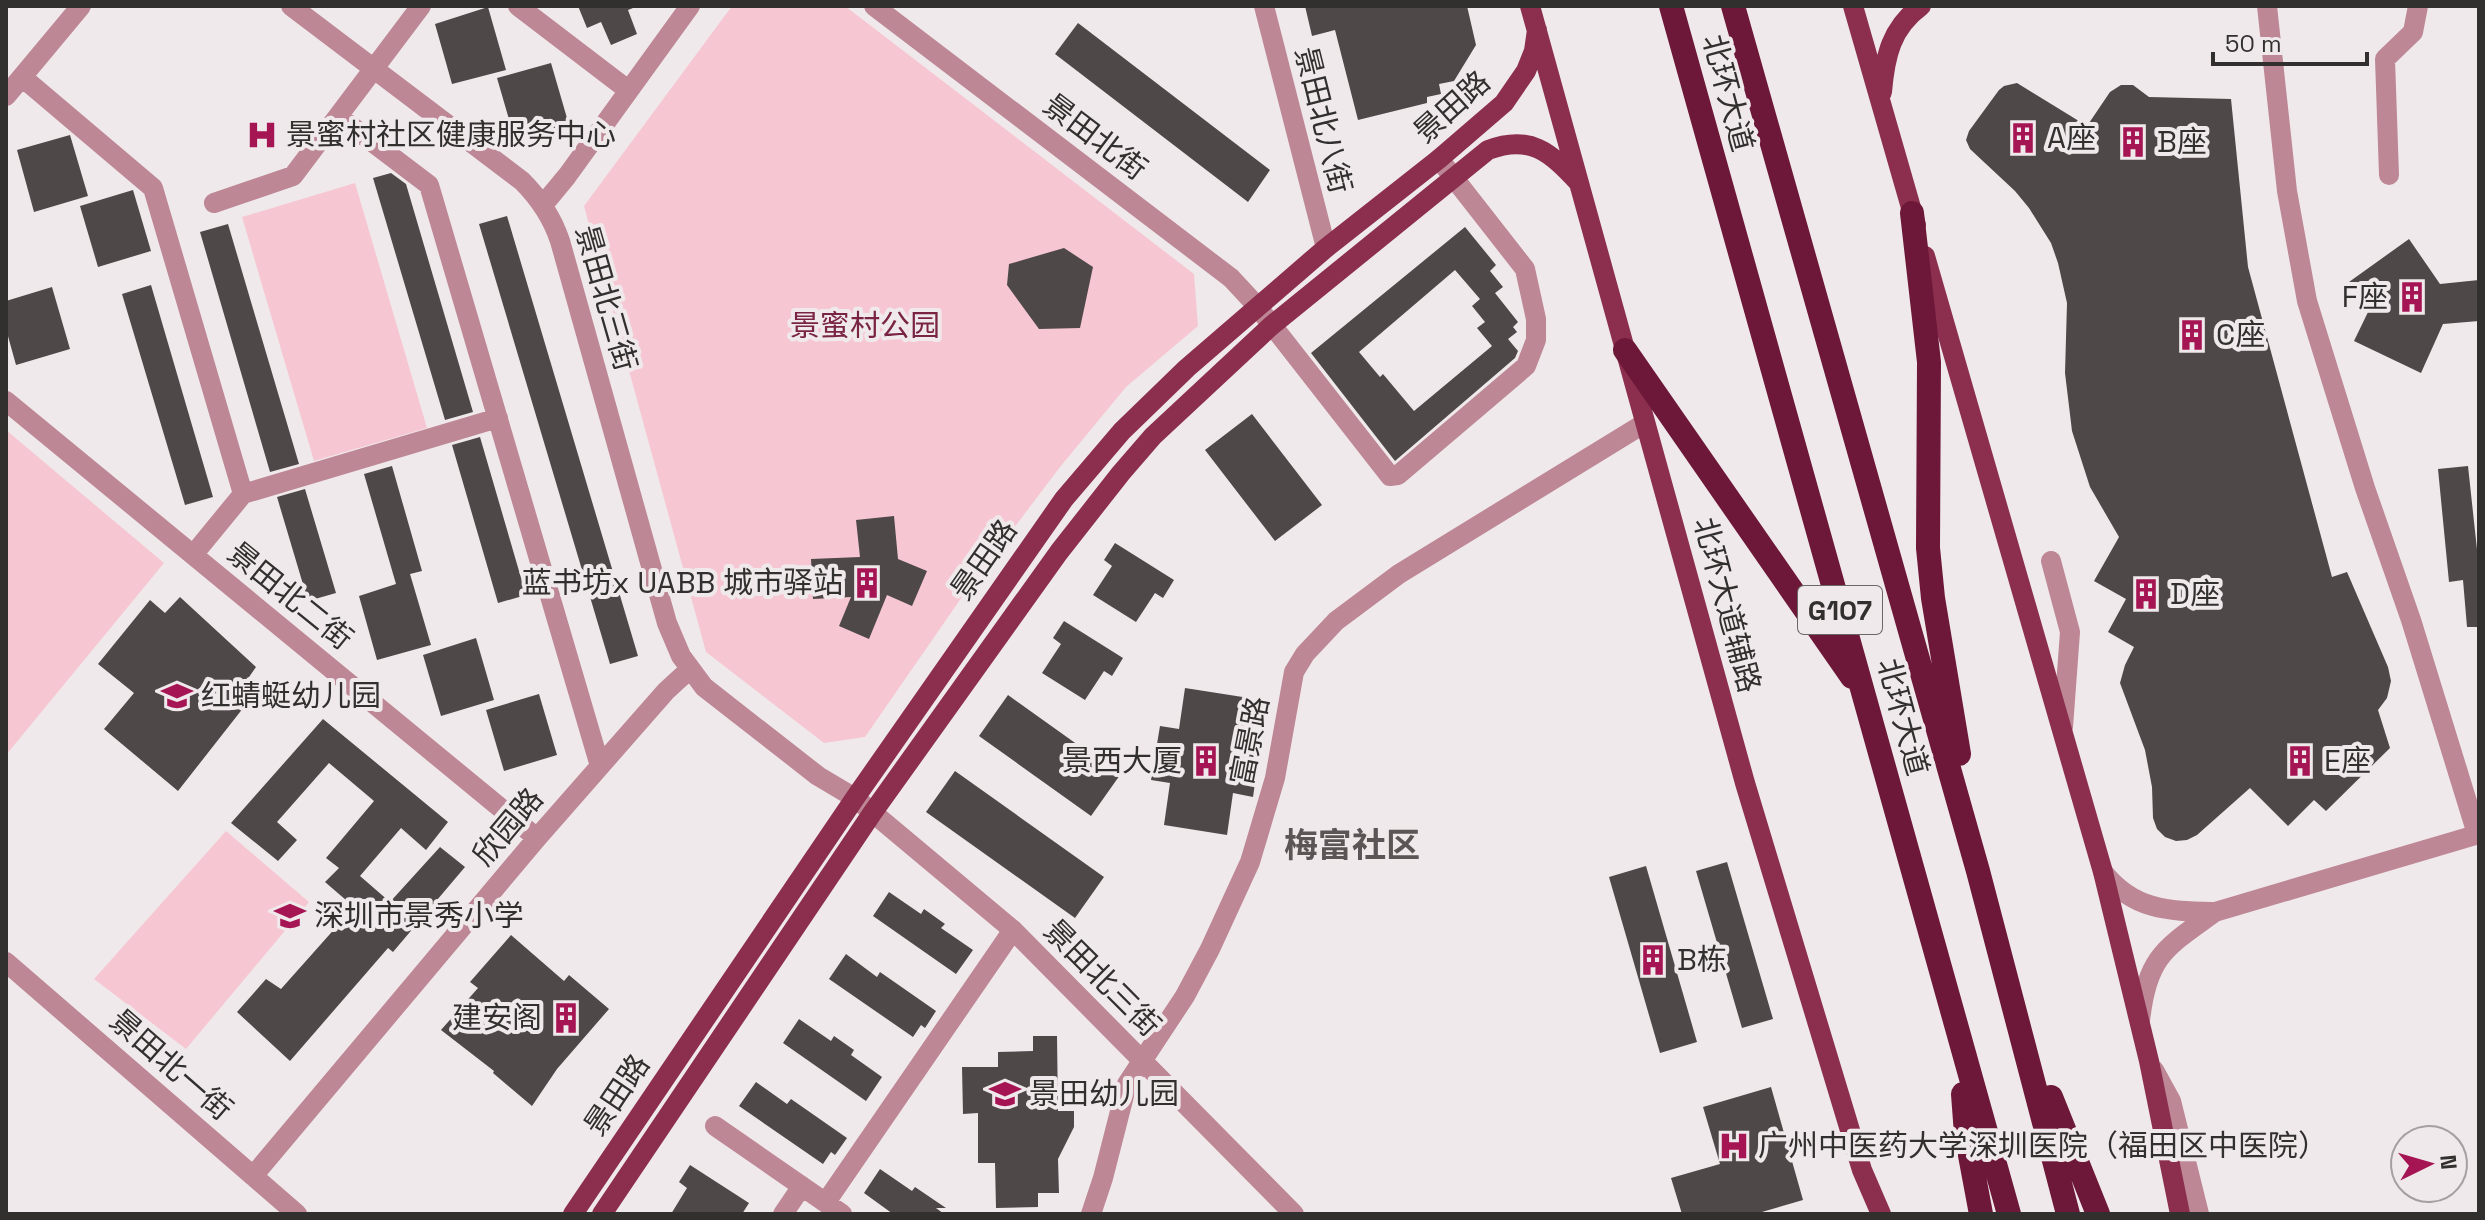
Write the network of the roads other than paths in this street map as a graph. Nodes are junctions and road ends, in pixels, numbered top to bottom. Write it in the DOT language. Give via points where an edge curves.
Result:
graph roads {
  1 [pos="81,6"];
  2 [pos="291,6"];
  3 [pos="421,6"];
  4 [pos="518,6"];
  5 [pos="874,6"];
  6 [pos="1264,6"];
  7 [pos="1530,6"];
  8 [pos="1671,6"];
  9 [pos="1733,6"];
  10 [pos="1853,6"];
  11 [pos="1921,6"];
  12 [pos="2267,6"];
  13 [pos="2418,6"];
  14 [pos="682,9"];
  15 [pos="1537,30"];
  16 [pos="374,69"];
  17 [pos="22,77"];
  18 [pos="628,90"];
  19 [pos="6,96"];
  20 [pos="1883,112"];
  21 [pos="338,116"];
  22 [pos="1439,159"];
  23 [pos="2389,175"];
  24 [pos="1453,177"];
  25 [pos="1578,182"];
  26 [pos="214,203"];
  27 [pos="543,205"];
  28 [pos="1912,213"];
  29 [pos="1326,248"];
  30 [pos="1257,306"];
  31 [pos="1271,326"];
  32 [pos="1625,350"];
  33 [pos="6,401"];
  34 [pos="498,418"];
  35 [pos="1645,423"];
  36 [pos="243,494"];
  37 [pos="193,555"];
  38 [pos="2051,561"];
  39 [pos="690,669"];
  40 [pos="1864,694"];
  41 [pos="2063,727"];
  42 [pos="600,766"];
  43 [pos="855,798"];
  44 [pos="873,812"];
  45 [pos="2478,834"];
  46 [pos="537,838"];
  47 [pos="1978,871"];
  48 [pos="2103,872"];
  49 [pos="2215,912"];
  50 [pos="1013,930"];
  51 [pos="6,962"];
  52 [pos="2011,996"];
  53 [pos="2140,1026"];
  54 [pos="1957,1035"];
  55 [pos="1141,1060"];
  56 [pos="2149,1061"];
  57 [pos="715,1126"];
  58 [pos="253,1176"];
  59 [pos="802,1186"];
  60 [pos="834,1208"];
  61 [pos="297,1214"];
  62 [pos="573,1214"];
  63 [pos="602,1214"];
  64 [pos="783,1214"];
  65 [pos="1091,1214"];
  66 [pos="1294,1214"];
  67 [pos="1879,1214"];
  68 [pos="1981,1214"];
  69 [pos="2009,1214"];
  70 [pos="2068,1214"];
  71 [pos="2098,1214"];
  72 [pos="2180,1214"];
  73 [pos="2199,1214"];
  1 -- 17 [label="street"];
  2 -- 16 [label="street, 景田北三街"];
  3 -- 16 [label="street"];
  4 -- 18 [label="street"];
  5 -- 30 [label="street, 景田北街" via="1231,278"];
  6 -- 29 [label="street, 景田北八街"];
  7 -- 15 [label="main road, 北环大道辅路"];
  8 -- 40 [label="highway, 北环大道 / G107"];
  9 -- 47 [label="highway, 北环大道 / G107"];
  10 -- 20 [label="main road"];
  11 -- 20 [label="main road" via="1904,20 1890,44"];
  12 -- 45 [label="street" via="2287,191 2307,301"];
  13 -- 23 [label="street" via="2413,32 2385,59"];
  14 -- 18 [label="street"];
  15 -- 22 [label="main road, 景田路" via="1531,61 1515,91"];
  15 -- 25 [label="main road, 北环大道辅路"];
  16 -- 21 [label="street"];
  16 -- 27 [label="street, 景田北三街" via="522,181"];
  17 -- 19 [label="street"];
  17 -- 36 [label="street" via="153,188"];
  18 -- 27 [label="street"];
  20 -- 28 [label="main road"];
  21 -- 26 [label="street" via="293,176"];
  21 -- 34 [label="street" via="429,185"];
  22 -- 24 [label="street, 景田北街"];
  22 -- 29 [label="main road, 景田路"];
  24 -- 25 [label="main road, 景田路" via="1488,150 1523,144 1548,153"];
  24 -- 31 [label="main road, 景田路"];
  24 -- 31 [label="street, 景田北街" via="1525,269 1536,340 1526,366 1398,475 1387,474"];
  25 -- 32 [label="main road, 北环大道辅路"];
  27 -- 39 [label="street, 景田北三街" via="560,241 667,623"];
  28 -- 41 [label="main road"];
  28 -- 47 [label="highway" via="1929,362 1928,548 1933,598"];
  29 -- 30 [label="main road, 景田路"];
  30 -- 31 [label="street, 景田北街"];
  30 -- 43 [label="main road, 景田路" via="1154,398 1064,499"];
  31 -- 44 [label="main road, 景田路" via="1153,436 1121,473"];
  32 -- 35 [label="main road, 北环大道辅路"];
  32 -- 40 [label="highway"];
  33 -- 37 [label="street, 景田北二街"];
  34 -- 36 [label="street"];
  34 -- 42 [label="street"];
  35 -- 55 [label="street, 富景路" via="1399,574 1336,621 1305,654 1294,672 1275,778 1250,862 1185,996"];
  35 -- 67 [label="main road, 北环大道辅路" via="1745,783"];
  36 -- 37 [label="street"];
  37 -- 46 [label="street, 景田北二街"];
  38 -- 41 [label="street" via="2070,632"];
  39 -- 42 [label="street, 欣园路"];
  39 -- 43 [label="street, 景田北三街"];
  40 -- 54 [label="highway, 北环大道 / G107"];
  41 -- 48 [label="main road"];
  42 -- 46 [label="street, 欣园路"];
  43 -- 44 [label="street, 景田北三街"];
  43 -- 62 [label="main road, 景田路"];
  44 -- 50 [label="street, 景田北三街"];
  44 -- 63 [label="main road, 景田路"];
  45 -- 49 [label="street"];
  46 -- 58 [label="street, 欣园路"];
  47 -- 52 [label="highway, 北环大道 / G107"];
  48 -- 49 [label="street" via="2130,899 2171,911"];
  48 -- 53 [label="main road"];
  49 -- 53 [label="street" via="2160,955 2143,994"];
  50 -- 55 [label="street, 景田北三街"];
  50 -- 60 [label="street"];
  51 -- 58 [label="street, 景田北一街"];
  52 -- 70 [label="highway, 北环大道 / G107"];
  52 -- 71 [label="highway"];
  53 -- 56 [label="main road"];
  54 -- 68 [label="highway" via="1966,1134"];
  54 -- 69 [label="highway, 北环大道 / G107"];
  55 -- 65 [label="street, 富景路" via="1127,1084"];
  55 -- 66 [label="street, 景田北三街"];
  56 -- 72 [label="main road"];
  56 -- 73 [label="street" via="2171,1101"];
  57 -- 59 [label="street"];
  58 -- 61 [label="street, 景田北一街"];
  59 -- 60 [label="street"];
  59 -- 64 [label="street"];
}
